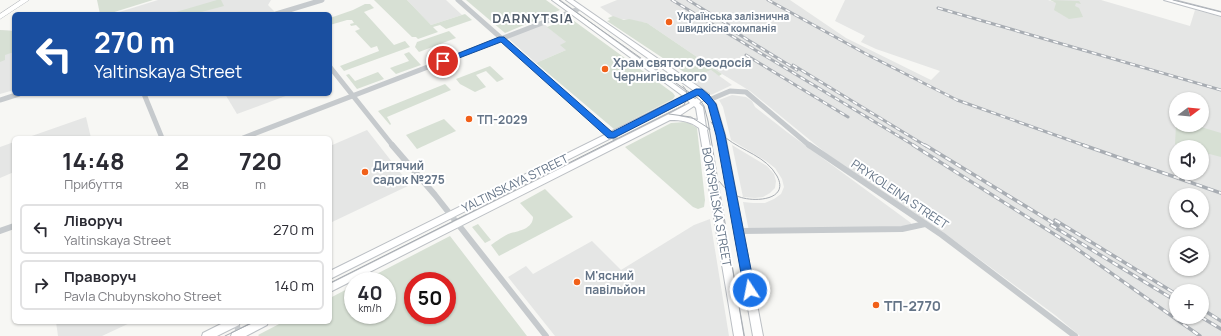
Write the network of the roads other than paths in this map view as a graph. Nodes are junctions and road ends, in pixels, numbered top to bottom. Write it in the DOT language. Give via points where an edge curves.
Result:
graph roads {
  1 [pos="26,0"];
  2 [pos="322,0"];
  3 [pos="458,0"];
  4 [pos="555,0"];
  5 [pos="569,0"];
  6 [pos="1167,0"];
  7 [pos="1184,1"];
  8 [pos="581,8"];
  9 [pos="1221,10"];
  10 [pos="288,12"];
  11 [pos="572,12"];
  12 [pos="1221,14"];
  13 [pos="0,17"];
  14 [pos="502,39"];
  15 [pos="332,70"];
  16 [pos="676,88"];
  17 [pos="699,91"];
  18 [pos="13,96"];
  19 [pos="145,96"];
  20 [pos="353,96"];
  21 [pos="688,97"];
  22 [pos="707,98"];
  23 [pos="0,100"];
  24 [pos="680,102"];
  25 [pos="695,102"];
  26 [pos="664,119"];
  27 [pos="704,129"];
  28 [pos="161,136"];
  29 [pos="248,136"];
  30 [pos="611,136"];
  31 [pos="619,142"];
  32 [pos="451,215"];
  33 [pos="458,224"];
  34 [pos="926,224"];
  35 [pos="12,227"];
  36 [pos="0,231"];
  37 [pos="738,231"];
  38 [pos="332,274"];
  39 [pos="332,287"];
  40 [pos="231,324"];
  41 [pos="236,324"];
  42 [pos="259,324"];
  43 [pos="239,335"];
  44 [pos="207,336"];
  45 [pos="546,336"];
  46 [pos="739,336"];
  47 [pos="758,336"];
  48 [pos="1075,336"];
  1 -- 13 [label="main road"];
  2 -- 10 [label="street"];
  3 -- 14 [label="street"];
  4 -- 11 [label="main road"];
  5 -- 8 [label="main road"];
  6 -- 7 [label="main road"];
  7 -- 9 [label="main road"];
  7 -- 12 [label="main road"];
  8 -- 11 [label="street"];
  8 -- 17 [label="main road"];
  11 -- 14 [label="street"];
  11 -- 16 [label="main road"];
  14 -- 20 [label="street"];
  14 -- 30 [label="street"];
  15 -- 20 [label="street"];
  16 -- 21 [label="main road"];
  16 -- 24 [label="main road" via="680,94"];
  17 -- 21 [label="main road, YALTINSKAYA STREET"];
  17 -- 22 [label="main road"];
  18 -- 23 [label="street"];
  19 -- 28 [label="street"];
  20 -- 29 [label="street"];
  20 -- 32 [label="street"];
  21 -- 24 [label="main road, YALTINSKAYA STREET"];
  21 -- 25 [label="main road"];
  22 -- 25 [label="main road"];
  22 -- 34 [label="street, PRYKOLEINA STREET" via="730,91 746,92 811,147"];
  22 -- 37 [label="main road, BORYSPILSKA STREET" via="714,110 720,135"];
  24 -- 30 [label="main road, YALTINSKAYA STREET"];
  25 -- 26 [label="main road"];
  25 -- 27 [label="main road, BORYSPILSKA STREET" via="700,110"];
  26 -- 27 [label="main road" via="687,119"];
  26 -- 31 [label="main road, YALTINSKAYA STREET"];
  27 -- 46 [label="main road, BORYSPILSKA STREET"];
  30 -- 31 [label="street"];
  30 -- 32 [label="main road, YALTINSKAYA STREET"];
  31 -- 33 [label="main road, YALTINSKAYA STREET"];
  32 -- 33 [label="street"];
  32 -- 38 [label="main road, YALTINSKAYA STREET"];
  33 -- 39 [label="main road, YALTINSKAYA STREET"];
  33 -- 45 [label="street"];
  34 -- 37 [label="street" via="902,229"];
  34 -- 48 [label="street, PRYKOLEINA STREET"];
  35 -- 36 [label="street"];
  37 -- 47 [label="main road, BORYSPILSKA STREET"];
  40 -- 44 [label="main road"];
  41 -- 43 [label="street"];
  42 -- 43 [label="main road"];
}
